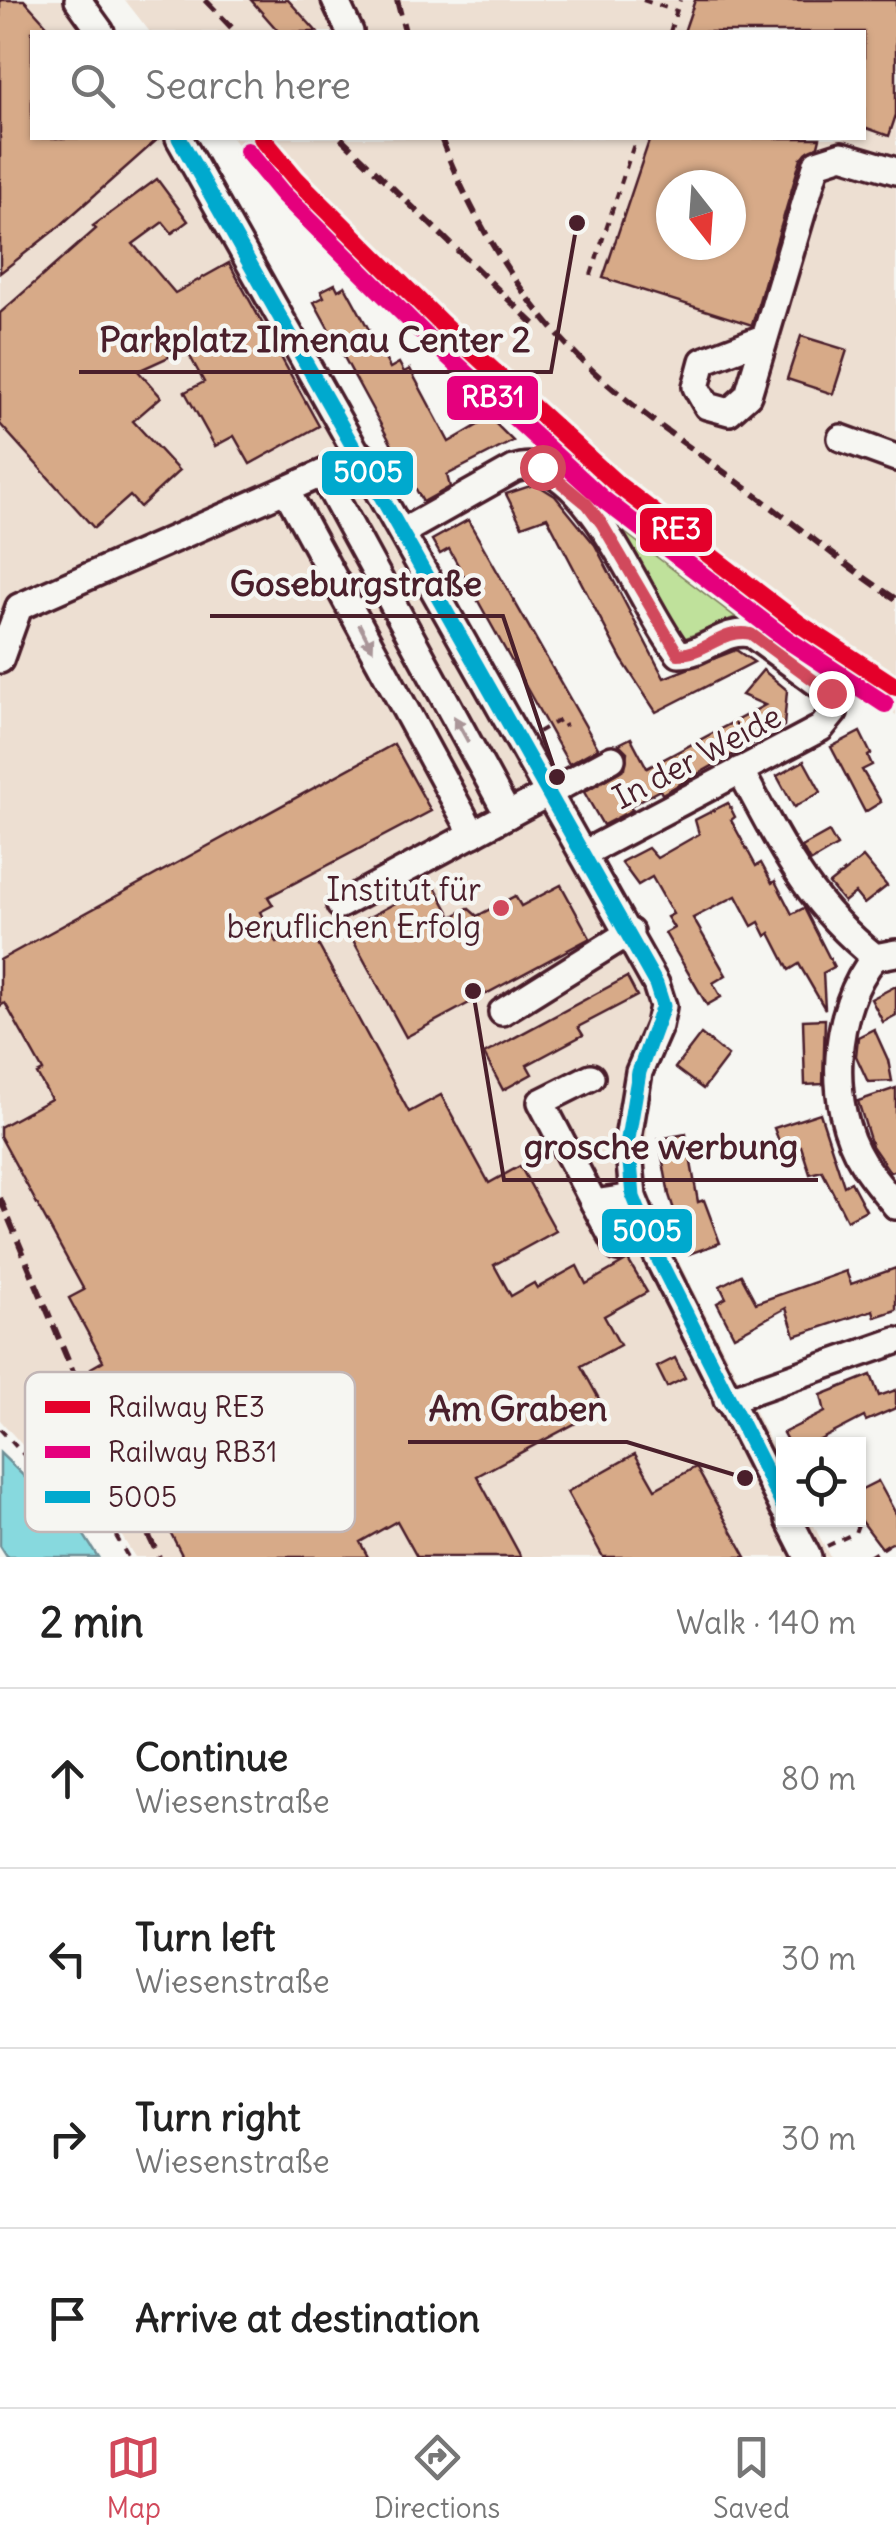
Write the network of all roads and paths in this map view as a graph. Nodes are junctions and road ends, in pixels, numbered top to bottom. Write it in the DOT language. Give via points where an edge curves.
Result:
graph roads {
  1 [pos="78,0"];
  2 [pos="335,0"];
  3 [pos="643,0"];
  4 [pos="680,0"];
  5 [pos="676,12"];
  6 [pos="100,30"];
  7 [pos="349,30"];
  8 [pos="671,30"];
  9 [pos="180,140"];
  10 [pos="635,140"];
  11 [pos="896,170"];
  12 [pos="591,275"];
  13 [pos="763,338"];
  14 [pos="842,438"];
  15 [pos="362,456"];
  16 [pos="896,458"];
  17 [pos="322,474"];
  18 [pos="286,490"];
  19 [pos="404,531"];
  20 [pos="0,660"];
  21 [pos="565,727"];
  22 [pos="522,741"];
  23 [pos="612,759"];
  24 [pos="740,770"];
  25 [pos="551,792"];
  26 [pos="508,815"];
  27 [pos="473,834"];
  28 [pos="585,853"];
  29 [pos="340,906"];
  30 [pos="630,932"];
  31 [pos="886,955"];
  32 [pos="502,1012"];
  33 [pos="591,1076"];
  34 [pos="633,1197"];
  35 [pos="594,1203"];
  36 [pos="896,1206"];
  37 [pos="618,1248"];
  38 [pos="896,1341"];
  39 [pos="727,1400"];
  40 [pos="0,1429"];
  41 [pos="25,1456"];
  42 [pos="776,1495"];
  43 [pos="794,1527"];
  44 [pos="857,1527"];
  45 [pos="114,1532"];
  46 [pos="888,1545"];
  47 [pos="814,1553"];
  48 [pos="128,1557"];
  49 [pos="869,1557"];
  1 -- 6 [label="street"];
  2 -- 7 [label="street"];
  3 -- 5 [label="path"];
  4 -- 5 [label="path"];
  5 -- 8 [label="path"];
  9 -- 15 [label="street"];
  10 -- 12 [label="path"];
  11 -- 13 [label="street" via="842,154 817,163"];
  14 -- 16 [label="street"];
  15 -- 17 [label="street"];
  15 -- 19 [label="street"];
  17 -- 18 [label="street"];
  26 -- 17 [label="street, one-way"];
  18 -- 20 [label="street" via="18,607"];
  18 -- 27 [label="street, one-way"];
  19 -- 22 [label="street"];
  19 -- 24 [label="street, In der Weide" via="514,469 542,467 602,524 678,654 738,631 751,634 831,693 834,712 821,728"];
  21 -- 22 [label="path" via="561,719"];
  22 -- 25 [label="street"];
  23 -- 25 [label="street"];
  24 -- 28 [label="street, In der Weide"];
  24 -- 31 [label="street" via="800,882 842,930"];
  25 -- 26 [label="street"];
  25 -- 28 [label="street"];
  26 -- 27 [label="street"];
  27 -- 29 [label="street"];
  28 -- 30 [label="street"];
  30 -- 32 [label="street"];
  30 -- 34 [label="street" via="663,1006 632,1103"];
  31 -- 36 [label="street" via="857,978 846,1006 840,1084 861,1161"];
  33 -- 35 [label="street" via="541,1102"];
  34 -- 35 [label="street"];
  34 -- 39 [label="street"];
  35 -- 37 [label="street"];
  38 -- 39 [label="street"];
  39 -- 42 [label="street"];
  40 -- 41 [label="path"];
  43 -- 47 [label="street"];
  44 -- 47 [label="path"];
  45 -- 48 [label="path"];
  46 -- 49 [label="path"];
}
